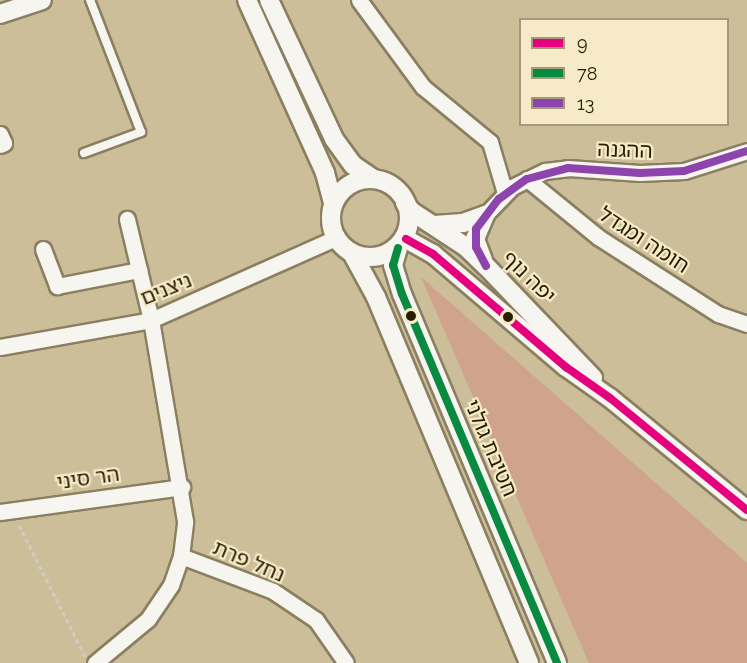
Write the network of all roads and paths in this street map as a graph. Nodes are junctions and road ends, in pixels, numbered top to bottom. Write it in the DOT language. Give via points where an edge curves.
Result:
graph roads {
  1 [pos="42,0"];
  2 [pos="90,0"];
  3 [pos="247,0"];
  4 [pos="269,0"];
  5 [pos="359,0"];
  6 [pos="0,14"];
  7 [pos="0,134"];
  8 [pos="0,145"];
  9 [pos="747,151"];
  10 [pos="84,153"];
  11 [pos="372,178"];
  12 [pos="527,179"];
  13 [pos="505,193"];
  14 [pos="333,203"];
  15 [pos="405,203"];
  16 [pos="485,215"];
  17 [pos="127,219"];
  18 [pos="434,225"];
  19 [pos="337,237"];
  20 [pos="402,244"];
  21 [pos="43,249"];
  22 [pos="352,253"];
  23 [pos="486,266"];
  24 [pos="140,270"];
  25 [pos="150,320"];
  26 [pos="747,324"];
  27 [pos="0,346"];
  28 [pos="610,398"];
  29 [pos="182,487"];
  30 [pos="747,510"];
  31 [pos="6,511"];
  32 [pos="181,556"];
  33 [pos="88,663"];
  34 [pos="95,663"];
  35 [pos="346,663"];
  36 [pos="529,663"];
  37 [pos="557,663"];
  1 -- 6 [label="street"];
  2 -- 10 [label="lane" via="141,132"];
  3 -- 14 [label="street" via="325,172"];
  4 -- 11 [label="street" via="334,139 353,165"];
  5 -- 13 [label="street" via="423,87 490,142"];
  7 -- 8 [label="street" via="4,143"];
  9 -- 12 [label="street, ההגנה" via="684,171 640,173 568,168"];
  11 -- 14 [label="street" via="349,183"];
  11 -- 15 [label="street" via="389,185"];
  12 -- 13 [label="street, ההגנה"];
  12 -- 26 [label="street, חומה ומגדל" via="598,237 718,314"];
  13 -- 16 [label="street, ההגנה"];
  14 -- 19 [label="street" via="331,220"];
  15 -- 18 [label="street, יפה נוף"];
  15 -- 20 [label="street" via="410,220"];
  16 -- 18 [label="street" via="463,223"];
  16 -- 23 [label="street" via="474,239"];
  17 -- 24 [label="street"];
  18 -- 23 [label="street, יפה נוף"];
  19 -- 22 [label="street"];
  19 -- 25 [label="street, ניצנים"];
  20 -- 22 [label="street" via="380,257"];
  20 -- 28 [label="street, יפה נוף" via="433,254 566,367"];
  20 -- 37 [label="street, חטיבת גולני" via="393,265 402,294"];
  21 -- 24 [label="street" via="57,286"];
  22 -- 36 [label="street" via="376,297"];
  23 -- 28 [label="street, יפה נוף" via="541,320"];
  24 -- 25 [label="street"];
  25 -- 27 [label="street, ניצנים"];
  25 -- 29 [label="street"];
  28 -- 30 [label="street, יפה נוף"];
  29 -- 31 [label="street, הר סיני"];
  29 -- 32 [label="street" via="185,521"];
  31 -- 33 [label="path"];
  32 -- 34 [label="street" via="171,585 147,619"];
  32 -- 35 [label="street, נחל פרת" via="273,591 316,620"];
}
